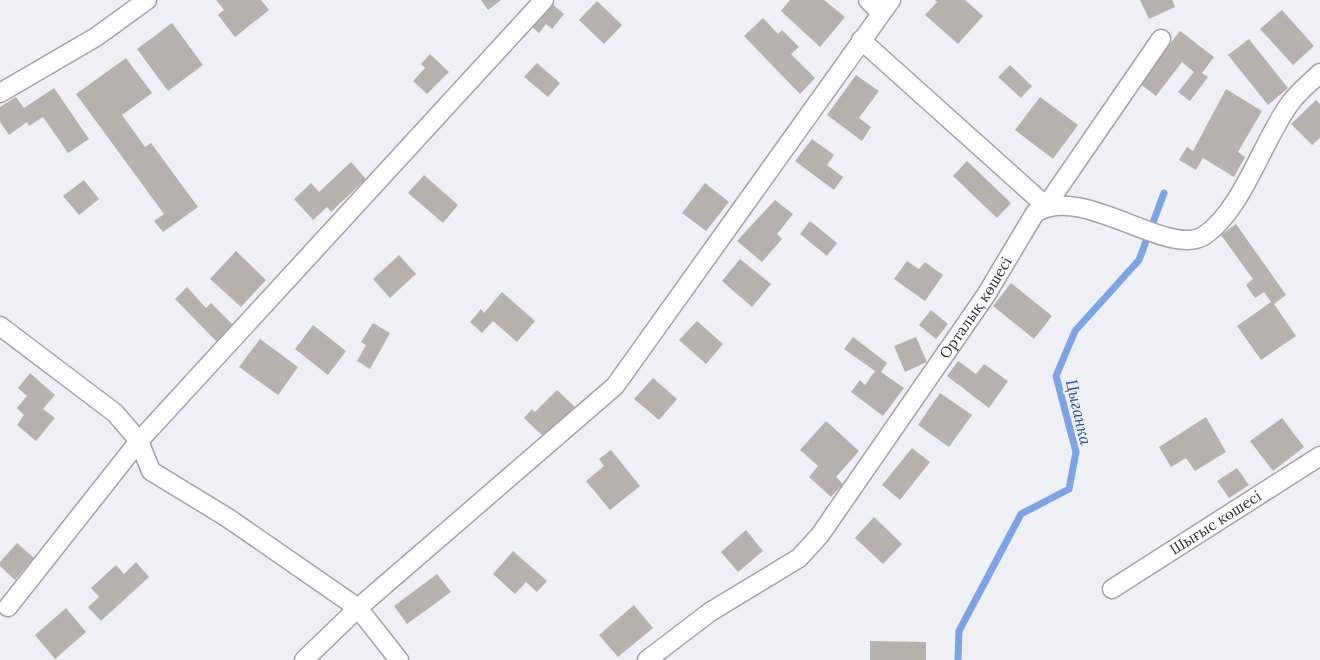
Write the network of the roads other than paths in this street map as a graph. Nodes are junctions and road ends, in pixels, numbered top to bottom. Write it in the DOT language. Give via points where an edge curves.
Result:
graph roads {
  1 [pos="147,0"];
  2 [pos="544,0"];
  3 [pos="868,0"];
  4 [pos="886,7"];
  5 [pos="1161,39"];
  6 [pos="861,40"];
  7 [pos="1320,73"];
  8 [pos="0,93"];
  9 [pos="1046,206"];
  10 [pos="0,326"];
  11 [pos="139,441"];
  12 [pos="1320,456"];
  13 [pos="1112,589"];
  14 [pos="8,607"];
  15 [pos="358,608"];
  16 [pos="304,660"];
  17 [pos="399,660"];
  18 [pos="646,660"];
  1 -- 8 [label="street" via="96,37"];
  2 -- 11 [label="street"];
  3 -- 4 [label="street"];
  4 -- 6 [label="street"];
  5 -- 9 [label="street, Орталық көшесі"];
  6 -- 9 [label="street"];
  6 -- 15 [label="street" via="615,386"];
  7 -- 9 [label="street" via="1291,102 1227,212 1205,235 1180,241 1070,206"];
  9 -- 18 [label="street, Орталық көшесі" via="1035,213 986,295 820,535 799,558 710,612"];
  10 -- 11 [label="street" via="115,412"];
  11 -- 14 [label="street"];
  11 -- 15 [label="street" via="151,471 228,518"];
  12 -- 13 [label="street, Шығыс көшесі"];
  15 -- 16 [label="street"];
  15 -- 17 [label="street"];
}
